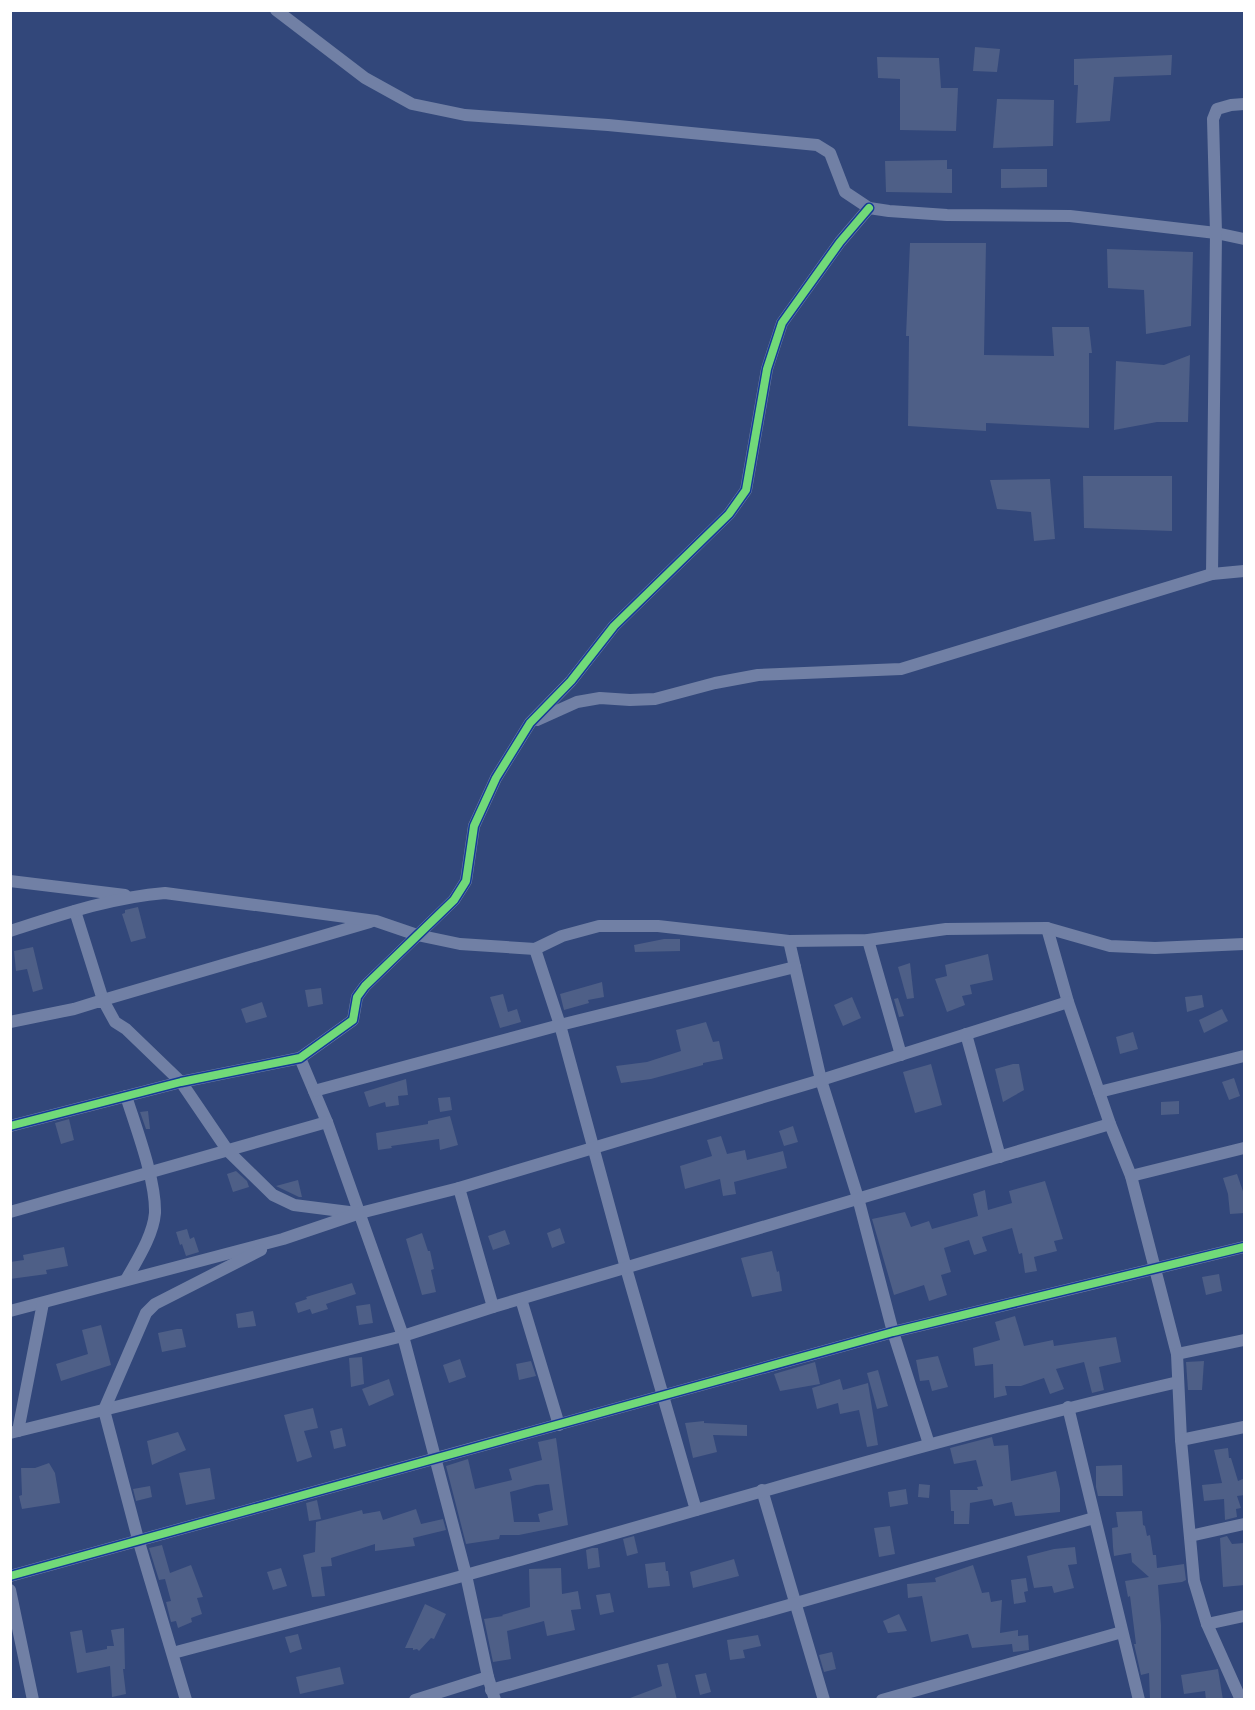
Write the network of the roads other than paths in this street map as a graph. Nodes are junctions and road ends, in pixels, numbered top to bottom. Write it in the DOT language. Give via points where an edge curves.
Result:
graph roads {
  1 [pos="276,10"];
  2 [pos="1245,104"];
  3 [pos="869,208"];
  4 [pos="1216,233"];
  5 [pos="1245,239"];
  6 [pos="1245,571"];
  7 [pos="1212,574"];
  8 [pos="530,723"];
  9 [pos="10,881"];
  10 [pos="134,896"];
  11 [pos="75,912"];
  12 [pos="376,921"];
  13 [pos="1047,928"];
  14 [pos="10,931"];
  15 [pos="417,935"];
  16 [pos="868,940"];
  17 [pos="789,941"];
  18 [pos="1245,944"];
  19 [pos="535,949"];
  20 [pos="795,967"];
  21 [pos="103,1000"];
  22 [pos="1068,1002"];
  23 [pos="10,1022"];
  24 [pos="560,1025"];
  25 [pos="966,1034"];
  26 [pos="901,1055"];
  27 [pos="1245,1056"];
  28 [pos="300,1058"];
  29 [pos="821,1080"];
  30 [pos="181,1082"];
  31 [pos="314,1091"];
  32 [pos="1099,1092"];
  33 [pos="126,1096"];
  34 [pos="327,1122"];
  35 [pos="11,1124"];
  36 [pos="1110,1124"];
  37 [pos="1245,1148"];
  38 [pos="593,1149"];
  39 [pos="228,1151"];
  40 [pos="1000,1157"];
  41 [pos="150,1173"];
  42 [pos="1131,1176"];
  43 [pos="459,1188"];
  44 [pos="858,1198"];
  45 [pos="10,1212"];
  46 [pos="360,1213"];
  47 [pos="283,1239"];
  48 [pos="1245,1247"];
  49 [pos="626,1268"];
  50 [pos="1155,1268"];
  51 [pos="126,1280"];
  52 [pos="521,1299"];
  53 [pos="43,1303"];
  54 [pos="493,1307"];
  55 [pos="10,1311"];
  56 [pos="893,1332"];
  57 [pos="403,1336"];
  58 [pos="1245,1340"];
  59 [pos="1177,1354"];
  60 [pos="1178,1382"];
  61 [pos="663,1397"];
  62 [pos="1068,1407"];
  63 [pos="104,1410"];
  64 [pos="559,1425"];
  65 [pos="1245,1427"];
  66 [pos="14,1432"];
  67 [pos="1181,1440"];
  68 [pos="929,1444"];
  69 [pos="434,1458"];
  70 [pos="762,1491"];
  71 [pos="696,1510"];
  72 [pos="1094,1518"];
  73 [pos="1245,1524"];
  74 [pos="1190,1536"];
  75 [pos="138,1539"];
  76 [pos="466,1575"];
  77 [pos="10,1576"];
  78 [pos="10,1590"];
  79 [pos="796,1602"];
  80 [pos="1245,1616"];
  81 [pos="1207,1624"];
  82 [pos="1122,1632"];
  83 [pos="173,1653"];
  84 [pos="488,1677"];
  85 [pos="493,1695"];
  86 [pos="33,1700"];
  87 [pos="186,1700"];
  88 [pos="415,1700"];
  89 [pos="824,1700"];
  90 [pos="882,1700"];
  91 [pos="1139,1700"];
  92 [pos="1241,1700"];
  1 -- 3 [label="street" via="365,78 412,104 465,115 817,145 830,153 845,192"];
  2 -- 4 [label="street" via="1217,110 1213,119"];
  3 -- 4 [label="street" via="947,215 1070,216"];
  3 -- 8 [label="street" via="782,323 767,369 746,490 729,514 614,626 571,681"];
  4 -- 5 [label="street"];
  4 -- 7 [label="street"];
  6 -- 7 [label="street"];
  7 -- 8 [label="street" via="902,669 758,675 655,699 600,698 576,702"];
  8 -- 15 [label="street" via="496,778 474,826 466,881 454,900"];
  9 -- 10 [label="street"];
  10 -- 11 [label="street"];
  10 -- 12 [label="street" via="165,893"];
  11 -- 14 [label="street"];
  11 -- 21 [label="street"];
  12 -- 15 [label="street"];
  12 -- 21 [label="street"];
  13 -- 16 [label="street" via="946,929"];
  13 -- 18 [label="street" via="1110,946"];
  13 -- 22 [label="street"];
  15 -- 19 [label="street" via="460,944"];
  15 -- 28 [label="street" via="357,997 353,1020"];
  16 -- 17 [label="street"];
  16 -- 26 [label="street"];
  17 -- 19 [label="street" via="658,926 599,926 562,936"];
  17 -- 20 [label="street"];
  19 -- 24 [label="street"];
  20 -- 24 [label="street"];
  20 -- 29 [label="street"];
  21 -- 23 [label="street"];
  21 -- 30 [label="street" via="115,1022"];
  22 -- 25 [label="street"];
  22 -- 32 [label="street"];
  24 -- 31 [label="street"];
  24 -- 38 [label="street"];
  25 -- 26 [label="street"];
  25 -- 40 [label="street"];
  26 -- 29 [label="street"];
  27 -- 32 [label="street"];
  28 -- 30 [label="street"];
  28 -- 31 [label="street"];
  29 -- 38 [label="street"];
  29 -- 44 [label="street"];
  30 -- 33 [label="street"];
  30 -- 39 [label="street"];
  31 -- 34 [label="street"];
  32 -- 36 [label="street"];
  33 -- 35 [label="street"];
  33 -- 41 [label="street"];
  34 -- 39 [label="street"];
  34 -- 46 [label="street"];
  36 -- 40 [label="street"];
  36 -- 42 [label="street"];
  37 -- 42 [label="street"];
  38 -- 43 [label="street"];
  38 -- 49 [label="street"];
  39 -- 41 [label="street"];
  39 -- 46 [label="street" via="273,1195 294,1205"];
  40 -- 44 [label="street"];
  41 -- 45 [label="street"];
  41 -- 51 [label="street" via="155,1212 150,1233"];
  42 -- 50 [label="street"];
  43 -- 46 [label="street"];
  43 -- 54 [label="street"];
  44 -- 49 [label="street"];
  44 -- 56 [label="street"];
  46 -- 47 [label="street"];
  46 -- 57 [label="street"];
  47 -- 51 [label="street"];
  47 -- 63 [label="street" via="146,1312"];
  48 -- 50 [label="street"];
  49 -- 52 [label="street"];
  49 -- 61 [label="street"];
  50 -- 56 [label="street"];
  50 -- 59 [label="street"];
  51 -- 53 [label="street"];
  52 -- 54 [label="street"];
  52 -- 64 [label="street"];
  53 -- 55 [label="street"];
  53 -- 66 [label="street"];
  54 -- 57 [label="street"];
  56 -- 61 [label="street"];
  56 -- 68 [label="street"];
  57 -- 63 [label="street"];
  57 -- 69 [label="street"];
  58 -- 59 [label="street"];
  59 -- 60 [label="street"];
  60 -- 62 [label="street"];
  60 -- 67 [label="street"];
  61 -- 64 [label="street"];
  61 -- 71 [label="street"];
  62 -- 68 [label="street"];
  62 -- 72 [label="street"];
  63 -- 66 [label="street"];
  63 -- 75 [label="street"];
  64 -- 69 [label="street"];
  65 -- 67 [label="street"];
  67 -- 74 [label="street"];
  68 -- 70 [label="street"];
  69 -- 75 [label="street"];
  69 -- 76 [label="street"];
  70 -- 71 [label="street"];
  70 -- 79 [label="street"];
  71 -- 76 [label="street"];
  72 -- 79 [label="street"];
  72 -- 82 [label="street"];
  73 -- 74 [label="street"];
  74 -- 81 [label="street" via="1194,1581"];
  75 -- 77 [label="street"];
  75 -- 83 [label="street"];
  76 -- 83 [label="street"];
  76 -- 84 [label="street"];
  78 -- 86 [label="street"];
  79 -- 85 [label="street"];
  79 -- 89 [label="street"];
  80 -- 81 [label="street"];
  81 -- 92 [label="street"];
  82 -- 90 [label="street"];
  82 -- 91 [label="street"];
  83 -- 87 [label="street"];
  84 -- 85 [label="street"];
  84 -- 88 [label="street"];
}
